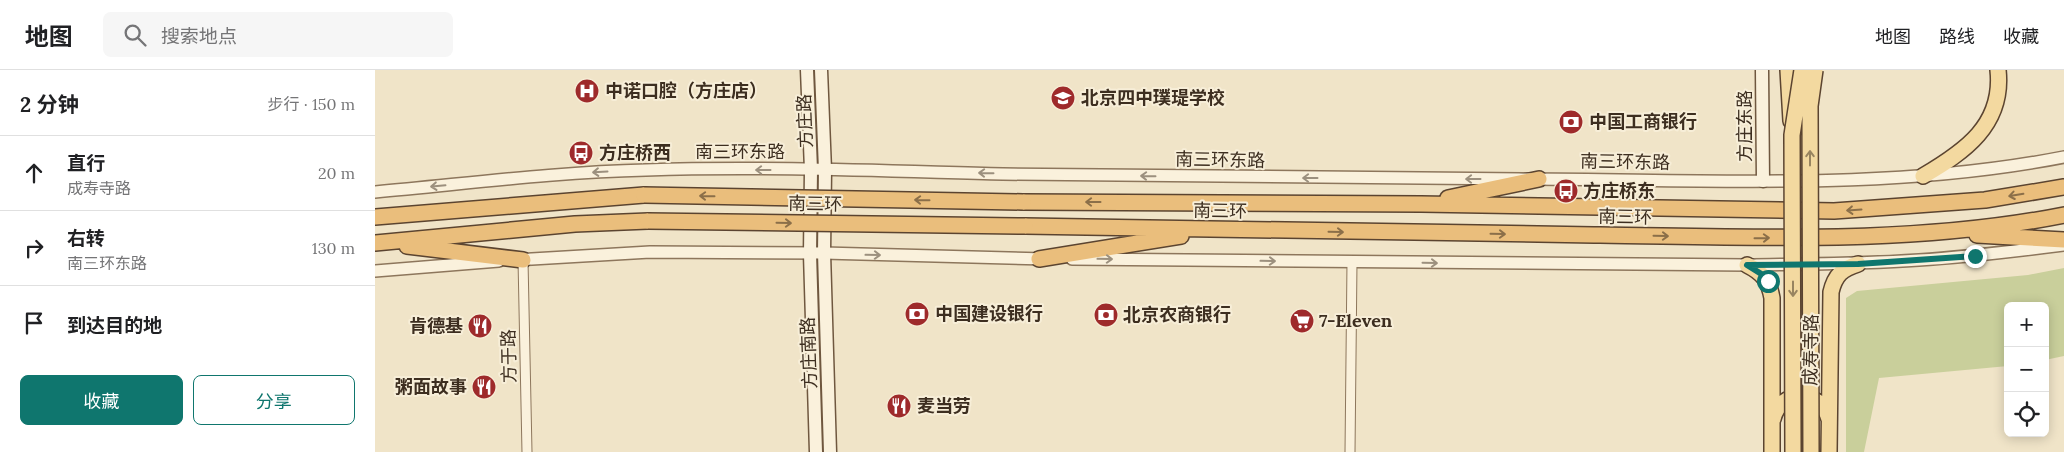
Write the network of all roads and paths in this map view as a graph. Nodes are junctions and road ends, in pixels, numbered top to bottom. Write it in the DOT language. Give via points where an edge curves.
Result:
graph roads {
  1 [pos="807,70"];
  2 [pos="821,70"];
  3 [pos="1762,70"];
  4 [pos="1788,70"];
  5 [pos="1795,70"];
  6 [pos="1802,70"];
  7 [pos="1815,70"];
  8 [pos="1998,70"];
  9 [pos="1792,136"];
  10 [pos="2064,156"];
  11 [pos="811,170"];
  12 [pos="825,170"];
  13 [pos="1923,176"];
  14 [pos="1539,179"];
  15 [pos="1763,181"];
  16 [pos="1795,181"];
  17 [pos="2064,187"];
  18 [pos="375,192"];
  19 [pos="1421,204"];
  20 [pos="2064,215"];
  21 [pos="375,217"];
  22 [pos="1218,230"];
  23 [pos="1939,233"];
  24 [pos="2064,240"];
  25 [pos="377,242"];
  26 [pos="2064,245"];
  27 [pos="824,253"];
  28 [pos="810,254"];
  29 [pos="1039,259"];
  30 [pos="523,260"];
  31 [pos="1352,262"];
  32 [pos="1858,264"];
  33 [pos="1747,265"];
  34 [pos="375,271"];
  35 [pos="1772,421"];
  36 [pos="1829,421"];
  37 [pos="527,452"];
  38 [pos="816,452"];
  39 [pos="830,452"];
  40 [pos="1350,452"];
  41 [pos="1773,452"];
  42 [pos="1793,452"];
  43 [pos="1811,452"];
  44 [pos="1829,452"];
  1 -- 11 [label="main road, 方庄路"];
  2 -- 12 [label="main road, 方庄路"];
  3 -- 15 [label="main road, 方庄东路"];
  4 -- 9 [label="main road, bridge"];
  5 -- 16 [label="main road"];
  6 -- 9 [label="main road, bridge"];
  43 -- 7 [label="main road, one-way, bridge" via="1810,106"];
  8 -- 13 [label="main road" via="1993,108 1977,138 1952,159"];
  9 -- 42 [label="main road, one-way, bridge"];
  10 -- 13 [label="street, 南三环东路" via="2003,168"];
  11 -- 12 [label="street, 南三环东路"];
  11 -- 18 [label="street, 南三环东路, one-way" via="580,172"];
  11 -- 28 [label="main road, 方庄路"];
  14 -- 12 [label="street, 南三环东路, one-way"];
  12 -- 27 [label="main road, 方庄路"];
  13 -- 16 [label="street, 南三环东路"];
  14 -- 15 [label="street, 南三环东路"];
  14 -- 19 [label="highway"];
  15 -- 16 [label="street, 南三环东路"];
  17 -- 19 [label="highway, 南三环, one-way" via="1985,200 1833,211"];
  19 -- 21 [label="highway, 南三环, one-way, bridge" via="1023,202 644,195"];
  20 -- 23 [label="highway, 南三环"];
  22 -- 23 [label="highway, 南三环, one-way" via="1748,238"];
  25 -- 22 [label="highway, 南三环, one-way, bridge" via="575,224 648,221"];
  22 -- 29 [label="highway"];
  23 -- 24 [label="highway"];
  25 -- 30 [label="highway"];
  26 -- 32 [label="street" via="1975,256"];
  27 -- 28 [label="street"];
  27 -- 29 [label="street, one-way"];
  27 -- 39 [label="main road, 方庄南路"];
  28 -- 30 [label="street" via="650,252"];
  28 -- 38 [label="main road, 方庄南路"];
  29 -- 31 [label="street, one-way"];
  30 -- 34 [label="street"];
  30 -- 37 [label="street, 方于路"];
  31 -- 33 [label="street, one-way"];
  31 -- 40 [label="street"];
  32 -- 33 [label="street"];
  32 -- 36 [label="main road, 成寿寺路" via="1837,274 1831,292"];
  33 -- 35 [label="main road" via="1768,281 1772,298"];
  35 -- 36 [label="main road" via="1777,408 1787,399 1808,396 1820,403"];
  35 -- 41 [label="main road"];
  36 -- 44 [label="main road, 成寿寺路"];
}
